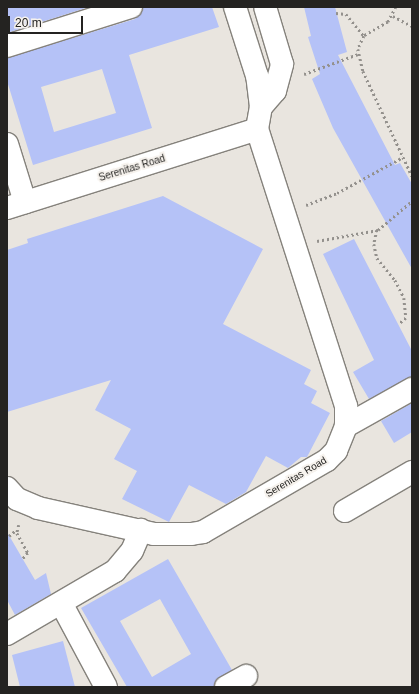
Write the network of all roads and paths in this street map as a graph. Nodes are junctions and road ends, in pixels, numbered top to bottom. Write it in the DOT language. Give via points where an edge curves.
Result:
graph roads {
  1 [pos="131,7"];
  2 [pos="235,7"];
  3 [pos="265,7"];
  4 [pos="396,7"];
  5 [pos="336,12"];
  6 [pos="393,16"];
  7 [pos="412,26"];
  8 [pos="364,36"];
  9 [pos="7,46"];
  10 [pos="358,54"];
  11 [pos="280,78"];
  12 [pos="261,107"];
  13 [pos="257,129"];
  14 [pos="7,144"];
  15 [pos="403,157"];
  16 [pos="412,176"];
  17 [pos="412,201"];
  18 [pos="16,205"];
  19 [pos="283,213"];
  20 [pos="378,230"];
  21 [pos="296,251"];
  22 [pos="399,324"];
  23 [pos="412,389"];
  24 [pos="346,426"];
  25 [pos="412,472"];
  26 [pos="7,488"];
  27 [pos="28,504"];
  28 [pos="345,511"];
  29 [pos="17,529"];
  30 [pos="141,530"];
  31 [pos="9,536"];
  32 [pos="22,560"];
  33 [pos="61,603"];
  34 [pos="7,634"];
  35 [pos="246,676"];
  36 [pos="106,687"];
  37 [pos="226,687"];
  1 -- 9 [label="street"];
  2 -- 12 [label="street, Serenitas Road" via="257,76"];
  3 -- 11 [label="street" via="282,64"];
  4 -- 6 [label="path"];
  5 -- 8 [label="path" via="346,14"];
  6 -- 7 [label="path"];
  6 -- 8 [label="path" via="381,27"];
  8 -- 10 [label="path" via="359,42"];
  10 -- 11 [label="path" via="302,75"];
  10 -- 15 [label="path"];
  11 -- 12 [label="street, Serenitas Road"];
  12 -- 13 [label="street, Serenitas Road"];
  13 -- 18 [label="street, Serenitas Road"];
  13 -- 19 [label="street, Serenitas Road"];
  14 -- 18 [label="street"];
  15 -- 16 [label="path"];
  15 -- 19 [label="path" via="337,193"];
  17 -- 20 [label="path"];
  19 -- 21 [label="street, Serenitas Road"];
  20 -- 21 [label="path" via="309,243"];
  20 -- 22 [label="path" via="374,244 377,258 395,280 404,298 406,318"];
  21 -- 24 [label="street, Serenitas Road" via="344,396"];
  23 -- 24 [label="street"];
  24 -- 30 [label="street, Serenitas Road" via="341,443 327,460 203,532 166,536"];
  25 -- 28 [label="street"];
  26 -- 27 [label="street, Serenitas Road"];
  27 -- 29 [label="path"];
  27 -- 30 [label="street, Serenitas Road"];
  29 -- 31 [label="path"];
  29 -- 32 [label="path" via="28,553"];
  30 -- 33 [label="street" via="122,564"];
  33 -- 34 [label="street"];
  33 -- 36 [label="street"];
  35 -- 37 [label="street"];
}
